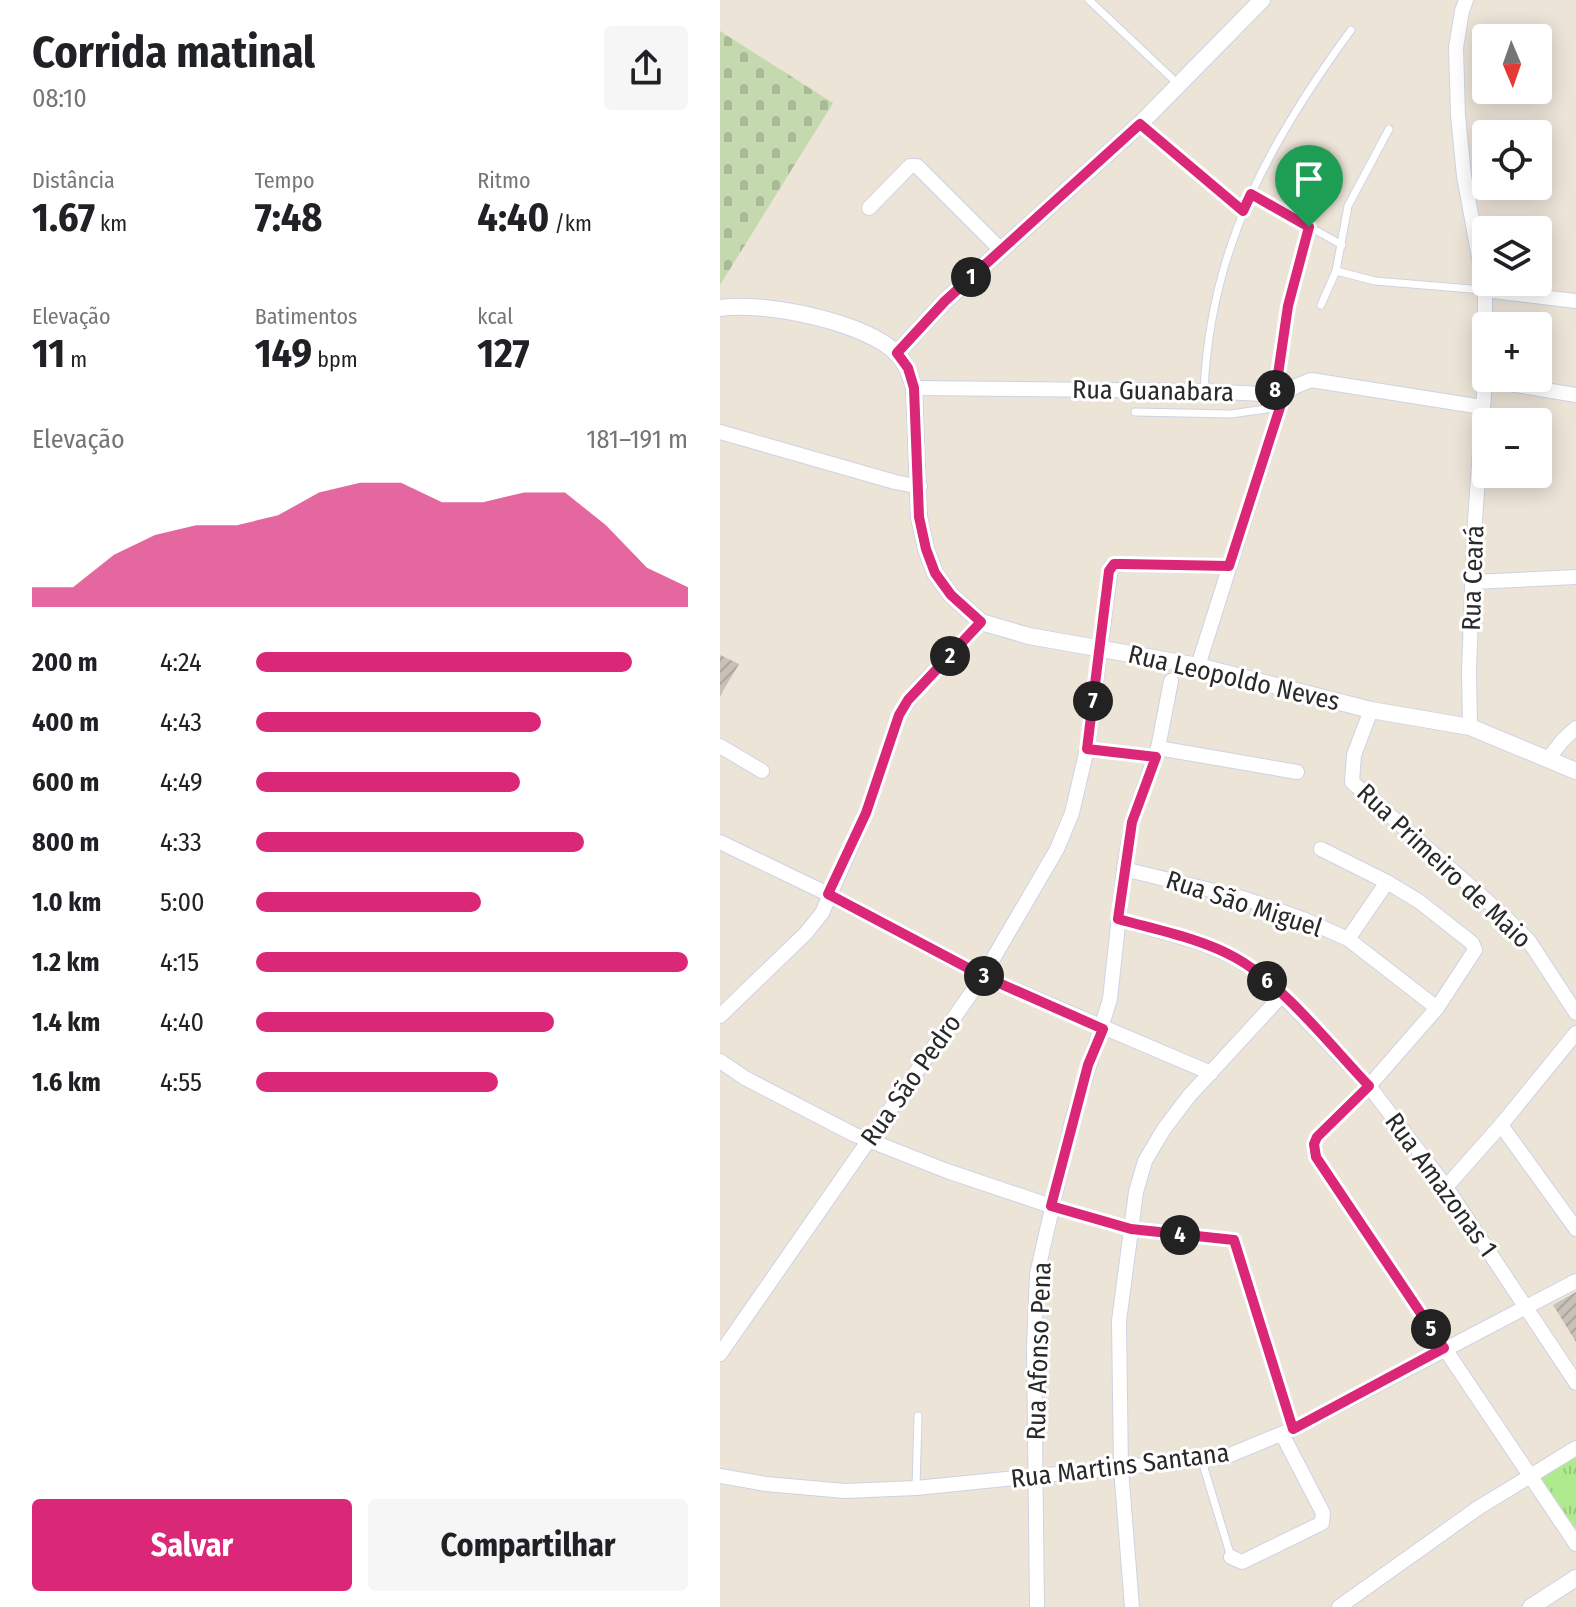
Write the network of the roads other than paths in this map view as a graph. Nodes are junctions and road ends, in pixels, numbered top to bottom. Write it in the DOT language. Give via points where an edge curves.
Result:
graph roads {
  1 [pos="1089,0"];
  2 [pos="1262,0"];
  3 [pos="1466,0"];
  4 [pos="1351,30"];
  5 [pos="1178,84"];
  6 [pos="1140,124"];
  7 [pos="1389,129"];
  8 [pos="1251,194"];
  9 [pos="869,208"];
  10 [pos="1243,211"];
  11 [pos="1472,219"];
  12 [pos="1309,227"];
  13 [pos="1342,245"];
  14 [pos="1001,250"];
  15 [pos="1336,271"];
  16 [pos="1472,289"];
  17 [pos="1535,296"];
  18 [pos="1576,301"];
  19 [pos="1321,305"];
  20 [pos="720,308"];
  21 [pos="897,353"];
  22 [pos="914,388"];
  23 [pos="1204,391"];
  24 [pos="1552,391"];
  25 [pos="1484,392"];
  26 [pos="1576,395"];
  27 [pos="1279,399"];
  28 [pos="1482,407"];
  29 [pos="1135,412"];
  30 [pos="720,432"];
  31 [pos="920,487"];
  32 [pos="1229,566"];
  33 [pos="1576,577"];
  34 [pos="1473,582"];
  35 [pos="981,622"];
  36 [pos="1099,647"];
  37 [pos="1198,666"];
  38 [pos="1171,681"];
  39 [pos="1371,710"];
  40 [pos="1470,727"];
  41 [pos="1576,728"];
  42 [pos="720,746"];
  43 [pos="1087,749"];
  44 [pos="1157,753"];
  45 [pos="1549,758"];
  46 [pos="762,771"];
  47 [pos="1576,771"];
  48 [pos="1297,772"];
  49 [pos="720,842"];
  50 [pos="1321,849"];
  51 [pos="1124,869"];
  52 [pos="1387,882"];
  53 [pos="828,894"];
  54 [pos="1118,919"];
  55 [pos="1348,939"];
  56 [pos="983,976"];
  57 [pos="1282,995"];
  58 [pos="1437,1008"];
  59 [pos="1576,1013"];
  60 [pos="720,1016"];
  61 [pos="1103,1029"];
  62 [pos="1576,1033"];
  63 [pos="720,1061"];
  64 [pos="1211,1073"];
  65 [pos="1369,1086"];
  66 [pos="1501,1125"];
  67 [pos="870,1140"];
  68 [pos="1446,1187"];
  69 [pos="1051,1206"];
  70 [pos="1131,1229"];
  71 [pos="1576,1229"];
  72 [pos="1576,1281"];
  73 [pos="1526,1306"];
  74 [pos="1444,1348"];
  75 [pos="720,1354"];
  76 [pos="1576,1383"];
  77 [pos="918,1416"];
  78 [pos="1287,1432"];
  79 [pos="1576,1448"];
  80 [pos="1202,1461"];
  81 [pos="1121,1469"];
  82 [pos="720,1476"];
  83 [pos="1530,1476"];
  84 [pos="1035,1477"];
  85 [pos="916,1488"];
  86 [pos="1576,1544"];
  87 [pos="1231,1557"];
  88 [pos="1576,1578"];
  89 [pos="1037,1607"];
  90 [pos="1132,1607"];
  91 [pos="1339,1607"];
  92 [pos="1531,1607"];
  1 -- 5 [label="lane"];
  2 -- 5 [label="street"];
  3 -- 11 [label="street, Rua Ceará" via="1456,48 1458,115"];
  4 -- 8 [label="lane" via="1290,117"];
  5 -- 6 [label="street"];
  6 -- 10 [label="lane"];
  6 -- 14 [label="street"];
  7 -- 13 [label="lane" via="1348,206"];
  8 -- 10 [label="lane"];
  8 -- 12 [label="lane"];
  9 -- 14 [label="street" via="910,166 917,166"];
  10 -- 23 [label="lane" via="1214,301"];
  12 -- 13 [label="lane"];
  12 -- 27 [label="lane" via="1288,306"];
  13 -- 15 [label="lane"];
  14 -- 21 [label="street"];
  15 -- 16 [label="lane" via="1375,281"];
  15 -- 19 [label="lane"];
  17 -- 18 [label="street"];
  20 -- 21 [label="street" via="824,319"];
  21 -- 22 [label="street, Rua Leopoldo Neves"];
  22 -- 23 [label="street, Rua Guanabara"];
  22 -- 31 [label="street, Rua Leopoldo Neves"];
  23 -- 27 [label="street, Rua Guanabara"];
  24 -- 26 [label="street"];
  25 -- 28 [label="street, Rua Ceará"];
  27 -- 28 [label="street, Rua Guanabara" via="1311,380"];
  27 -- 29 [label="lane" via="1231,414"];
  27 -- 32 [label="street"];
  28 -- 34 [label="street, Rua Ceará"];
  30 -- 31 [label="street"];
  31 -- 35 [label="street, Rua Leopoldo Neves" via="919,517 935,573"];
  32 -- 36 [label="street, Rua São Pedro" via="1114,564"];
  32 -- 37 [label="street"];
  33 -- 34 [label="street"];
  34 -- 40 [label="street, Rua Ceará"];
  35 -- 36 [label="street, Rua Leopoldo Neves"];
  35 -- 53 [label="street" via="899,715 866,813"];
  36 -- 37 [label="street, Rua Leopoldo Neves"];
  36 -- 43 [label="street, Rua São Pedro"];
  37 -- 39 [label="street, Rua Leopoldo Neves"];
  38 -- 44 [label="street, Rua Afonso Pena"];
  39 -- 40 [label="street, Rua Leopoldo Neves"];
  39 -- 59 [label="street, Rua Primeiro de Maio" via="1354,755 1352,782 1529,941"];
  40 -- 45 [label="street, Rua Leopoldo Neves"];
  41 -- 45 [label="street"];
  42 -- 46 [label="street"];
  43 -- 44 [label="street"];
  43 -- 56 [label="street, Rua São Pedro" via="1072,813 1057,849"];
  44 -- 48 [label="street"];
  44 -- 51 [label="street, Rua Afonso Pena" via="1132,822"];
  45 -- 47 [label="street, Rua Leopoldo Neves"];
  49 -- 53 [label="street"];
  50 -- 52 [label="street"];
  51 -- 54 [label="street, Rua Afonso Pena"];
  51 -- 55 [label="street, Rua São Miguel" via="1243,898"];
  52 -- 55 [label="street"];
  52 -- 58 [label="street" via="1472,943 1474,955"];
  53 -- 56 [label="street"];
  53 -- 60 [label="street" via="822,913 806,933"];
  54 -- 57 [label="street, Rua Amazonas 1" via="1234,957"];
  54 -- 61 [label="street, Rua Afonso Pena"];
  55 -- 58 [label="street, Rua São Miguel"];
  56 -- 61 [label="street"];
  56 -- 67 [label="street, Rua São Pedro"];
  57 -- 64 [label="street"];
  57 -- 65 [label="street, Rua Amazonas 1"];
  58 -- 65 [label="street"];
  61 -- 64 [label="street"];
  61 -- 69 [label="street, Rua Afonso Pena" via="1088,1065"];
  62 -- 66 [label="street"];
  63 -- 67 [label="street"];
  64 -- 70 [label="street" via="1145,1161"];
  65 -- 68 [label="street, Rua Amazonas 1"];
  65 -- 74 [label="street" via="1317,1137 1316,1157"];
  66 -- 68 [label="street"];
  66 -- 71 [label="street"];
  67 -- 69 [label="street"];
  67 -- 75 [label="street, Rua São Pedro"];
  68 -- 73 [label="street, Rua Amazonas 1"];
  69 -- 70 [label="street"];
  69 -- 84 [label="street, Rua Afonso Pena" via="1037,1274"];
  70 -- 78 [label="street" via="1229,1237 1237,1244"];
  70 -- 81 [label="street" via="1119,1321"];
  72 -- 73 [label="street, Rua Martins Santana"];
  73 -- 74 [label="street, Rua Martins Santana"];
  73 -- 76 [label="street, Rua Amazonas 1"];
  74 -- 78 [label="street, Rua Martins Santana"];
  74 -- 83 [label="street"];
  77 -- 85 [label="lane"];
  78 -- 80 [label="street, Rua Martins Santana"];
  78 -- 87 [label="street" via="1324,1519 1242,1562"];
  79 -- 83 [label="street"];
  80 -- 81 [label="street, Rua Martins Santana"];
  80 -- 87 [label="lane"];
  81 -- 84 [label="street, Rua Martins Santana"];
  81 -- 90 [label="street"];
  82 -- 85 [label="street, Rua Martins Santana" via="845,1491"];
  83 -- 86 [label="street"];
  83 -- 91 [label="street"];
  84 -- 85 [label="street, Rua Martins Santana"];
  84 -- 89 [label="street, Rua Afonso Pena"];
  88 -- 92 [label="street"];
}
